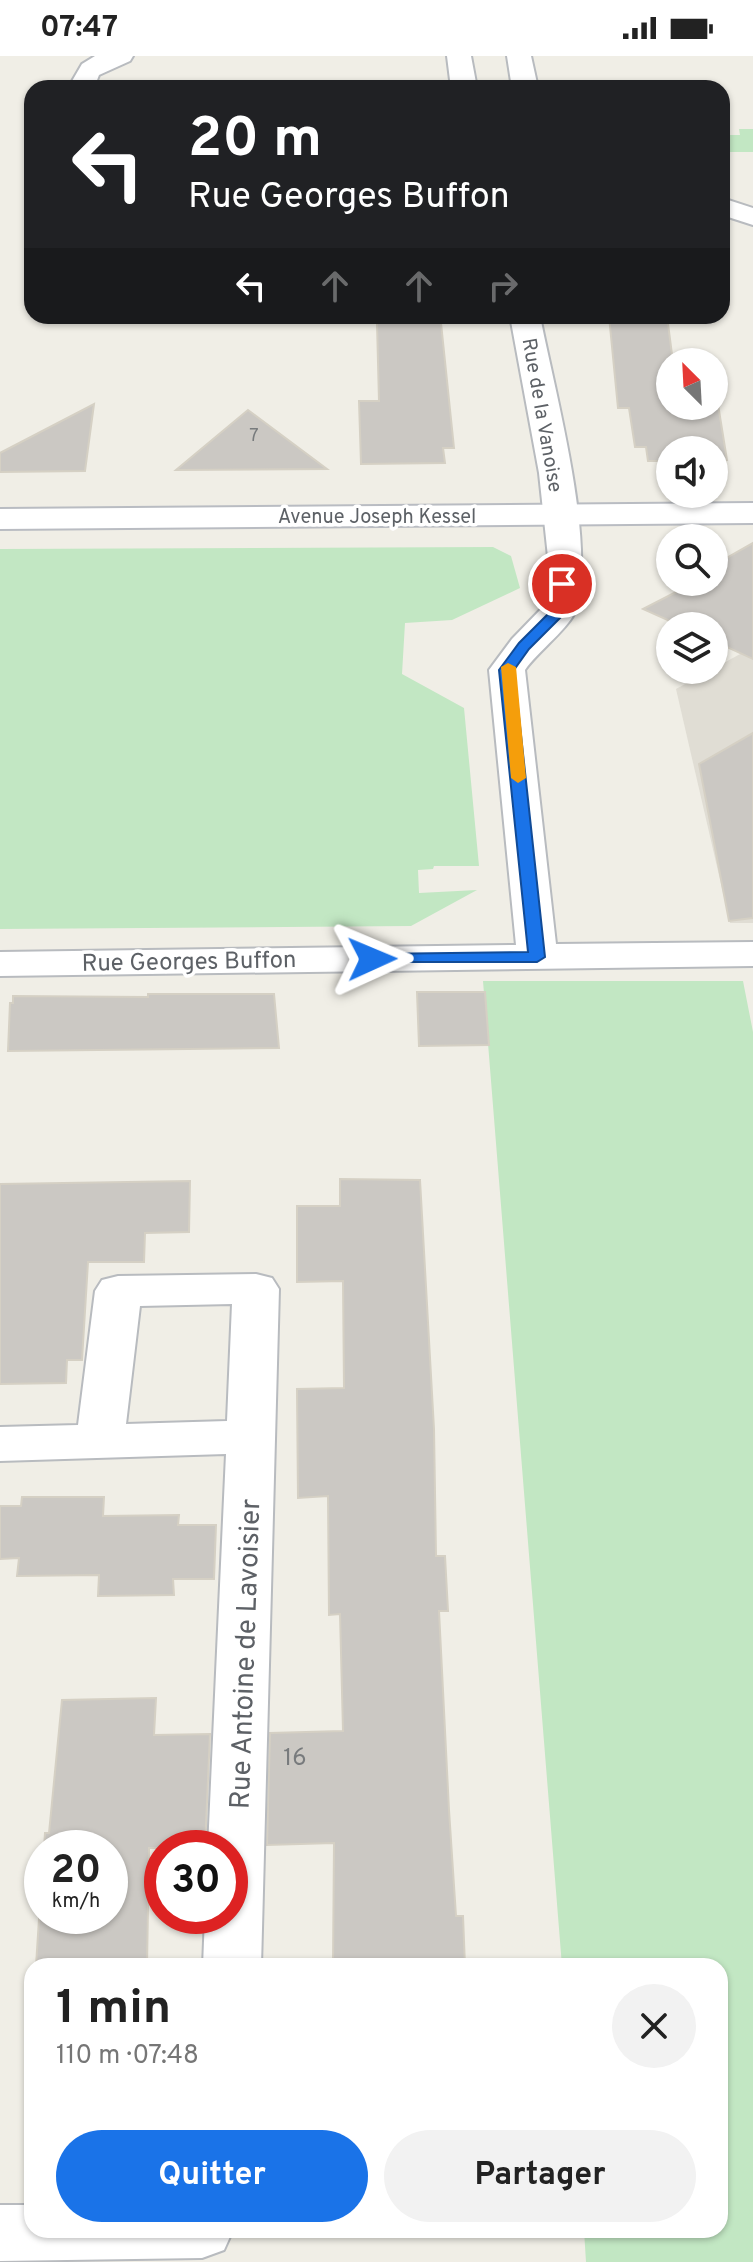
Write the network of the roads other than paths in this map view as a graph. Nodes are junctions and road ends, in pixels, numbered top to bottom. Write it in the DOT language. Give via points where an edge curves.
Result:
graph roads {
  1 [pos="121,56"];
  2 [pos="459,56"];
  3 [pos="519,56"];
  4 [pos="83,80"];
  5 [pos="463,80"];
  6 [pos="524,80"];
  7 [pos="730,209"];
  8 [pos="753,217"];
  9 [pos="526,324"];
  10 [pos="753,513"];
  11 [pos="560,514"];
  12 [pos="0,519"];
  13 [pos="753,954"];
  14 [pos="537,957"];
  15 [pos="0,964"];
  16 [pos="252,1437"];
  17 [pos="100,1441"];
  18 [pos="0,1444"];
  19 [pos="232,1958"];
  20 [pos="0,2233"];
  21 [pos="24,2233"];
  1 -- 4 [label="street" via="94,64"];
  2 -- 5 [label="street"];
  3 -- 6 [label="street"];
  7 -- 8 [label="street"];
  9 -- 11 [label="street, Rue de la Vanoise"];
  10 -- 11 [label="street, Avenue Joseph Kessel"];
  11 -- 12 [label="street, Avenue Joseph Kessel"];
  11 -- 14 [label="street" via="565,557 559,611 507,670"];
  13 -- 14 [label="street, Rue Georges Buffon"];
  14 -- 15 [label="street, Rue Georges Buffon"];
  16 -- 17 [label="street"];
  16 -- 17 [label="street, Rue Antoine de Lavoisier" via="256,1289 118,1291"];
  16 -- 19 [label="street, Rue Antoine de Lavoisier"];
  17 -- 18 [label="street"];
  20 -- 21 [label="street"];
}
